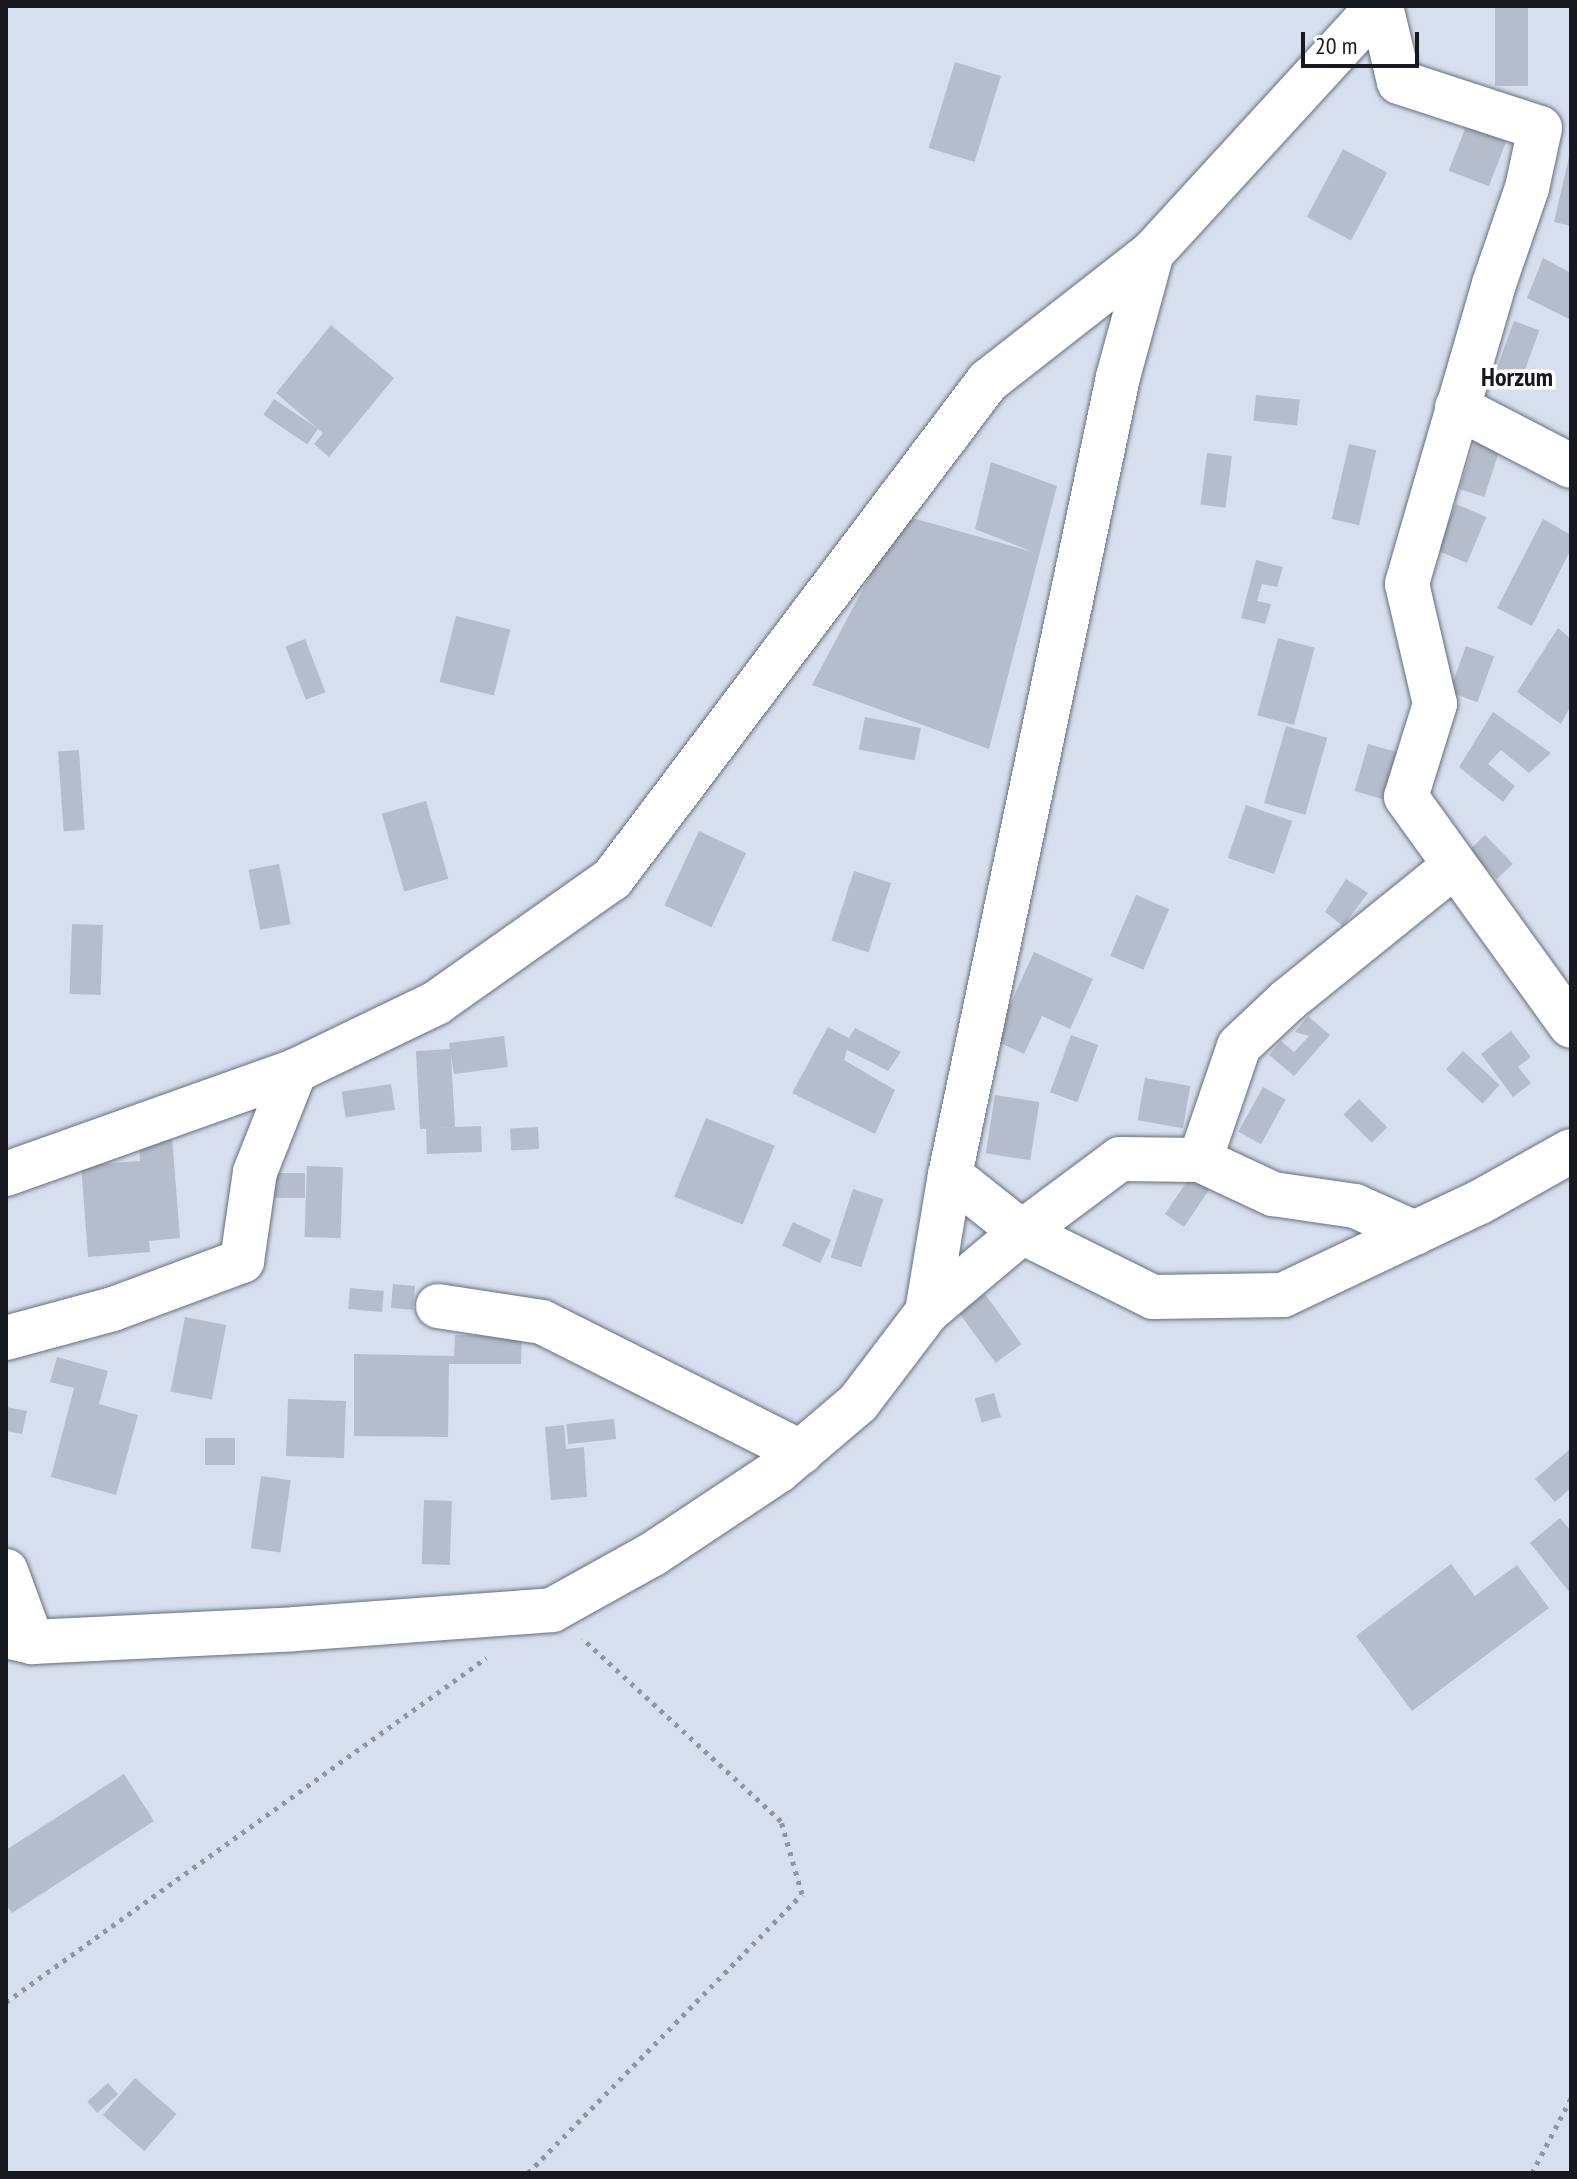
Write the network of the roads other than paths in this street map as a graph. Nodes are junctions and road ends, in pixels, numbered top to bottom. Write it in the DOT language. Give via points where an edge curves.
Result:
graph roads {
  1 [pos="1380,6"];
  2 [pos="1556,131"];
  3 [pos="1152,253"];
  4 [pos="1457,407"];
  5 [pos="1571,466"];
  6 [pos="1453,867"];
  7 [pos="1571,1026"];
  8 [pos="295,1071"];
  9 [pos="1571,1151"];
  10 [pos="1200,1160"];
  11 [pos="6,1174"];
  12 [pos="950,1175"];
  13 [pos="1022,1232"];
  14 [pos="1415,1233"];
  15 [pos="438,1306"];
  16 [pos="927,1312"];
  17 [pos="6,1338"];
  18 [pos="801,1452"];
  19 [pos="6,1571"];
  20 [pos="19,1639"];
  1 -- 2 [label="street" via="1399,82"];
  1 -- 3 [label="street"];
  2 -- 4 [label="street" via="1527,188"];
  3 -- 8 [label="street" via="988,381 612,879 436,1003"];
  3 -- 12 [label="street" via="1118,377"];
  4 -- 5 [label="street"];
  4 -- 6 [label="street" via="1407,584 1435,704 1406,797"];
  6 -- 7 [label="street"];
  6 -- 10 [label="street" via="1239,1046"];
  8 -- 11 [label="street"];
  8 -- 17 [label="street" via="255,1172 242,1261 113,1309"];
  9 -- 14 [label="street"];
  10 -- 13 [label="street" via="1120,1159"];
  10 -- 14 [label="street" via="1273,1194 1355,1206"];
  12 -- 13 [label="street"];
  12 -- 16 [label="street"];
  13 -- 14 [label="street" via="1153,1297 1283,1295"];
  13 -- 16 [label="street"];
  15 -- 18 [label="street" via="542,1322"];
  16 -- 18 [label="street" via="858,1403"];
  18 -- 20 [label="street" via="653,1554 552,1610 309,1628"];
  19 -- 20 [label="street"];
}
